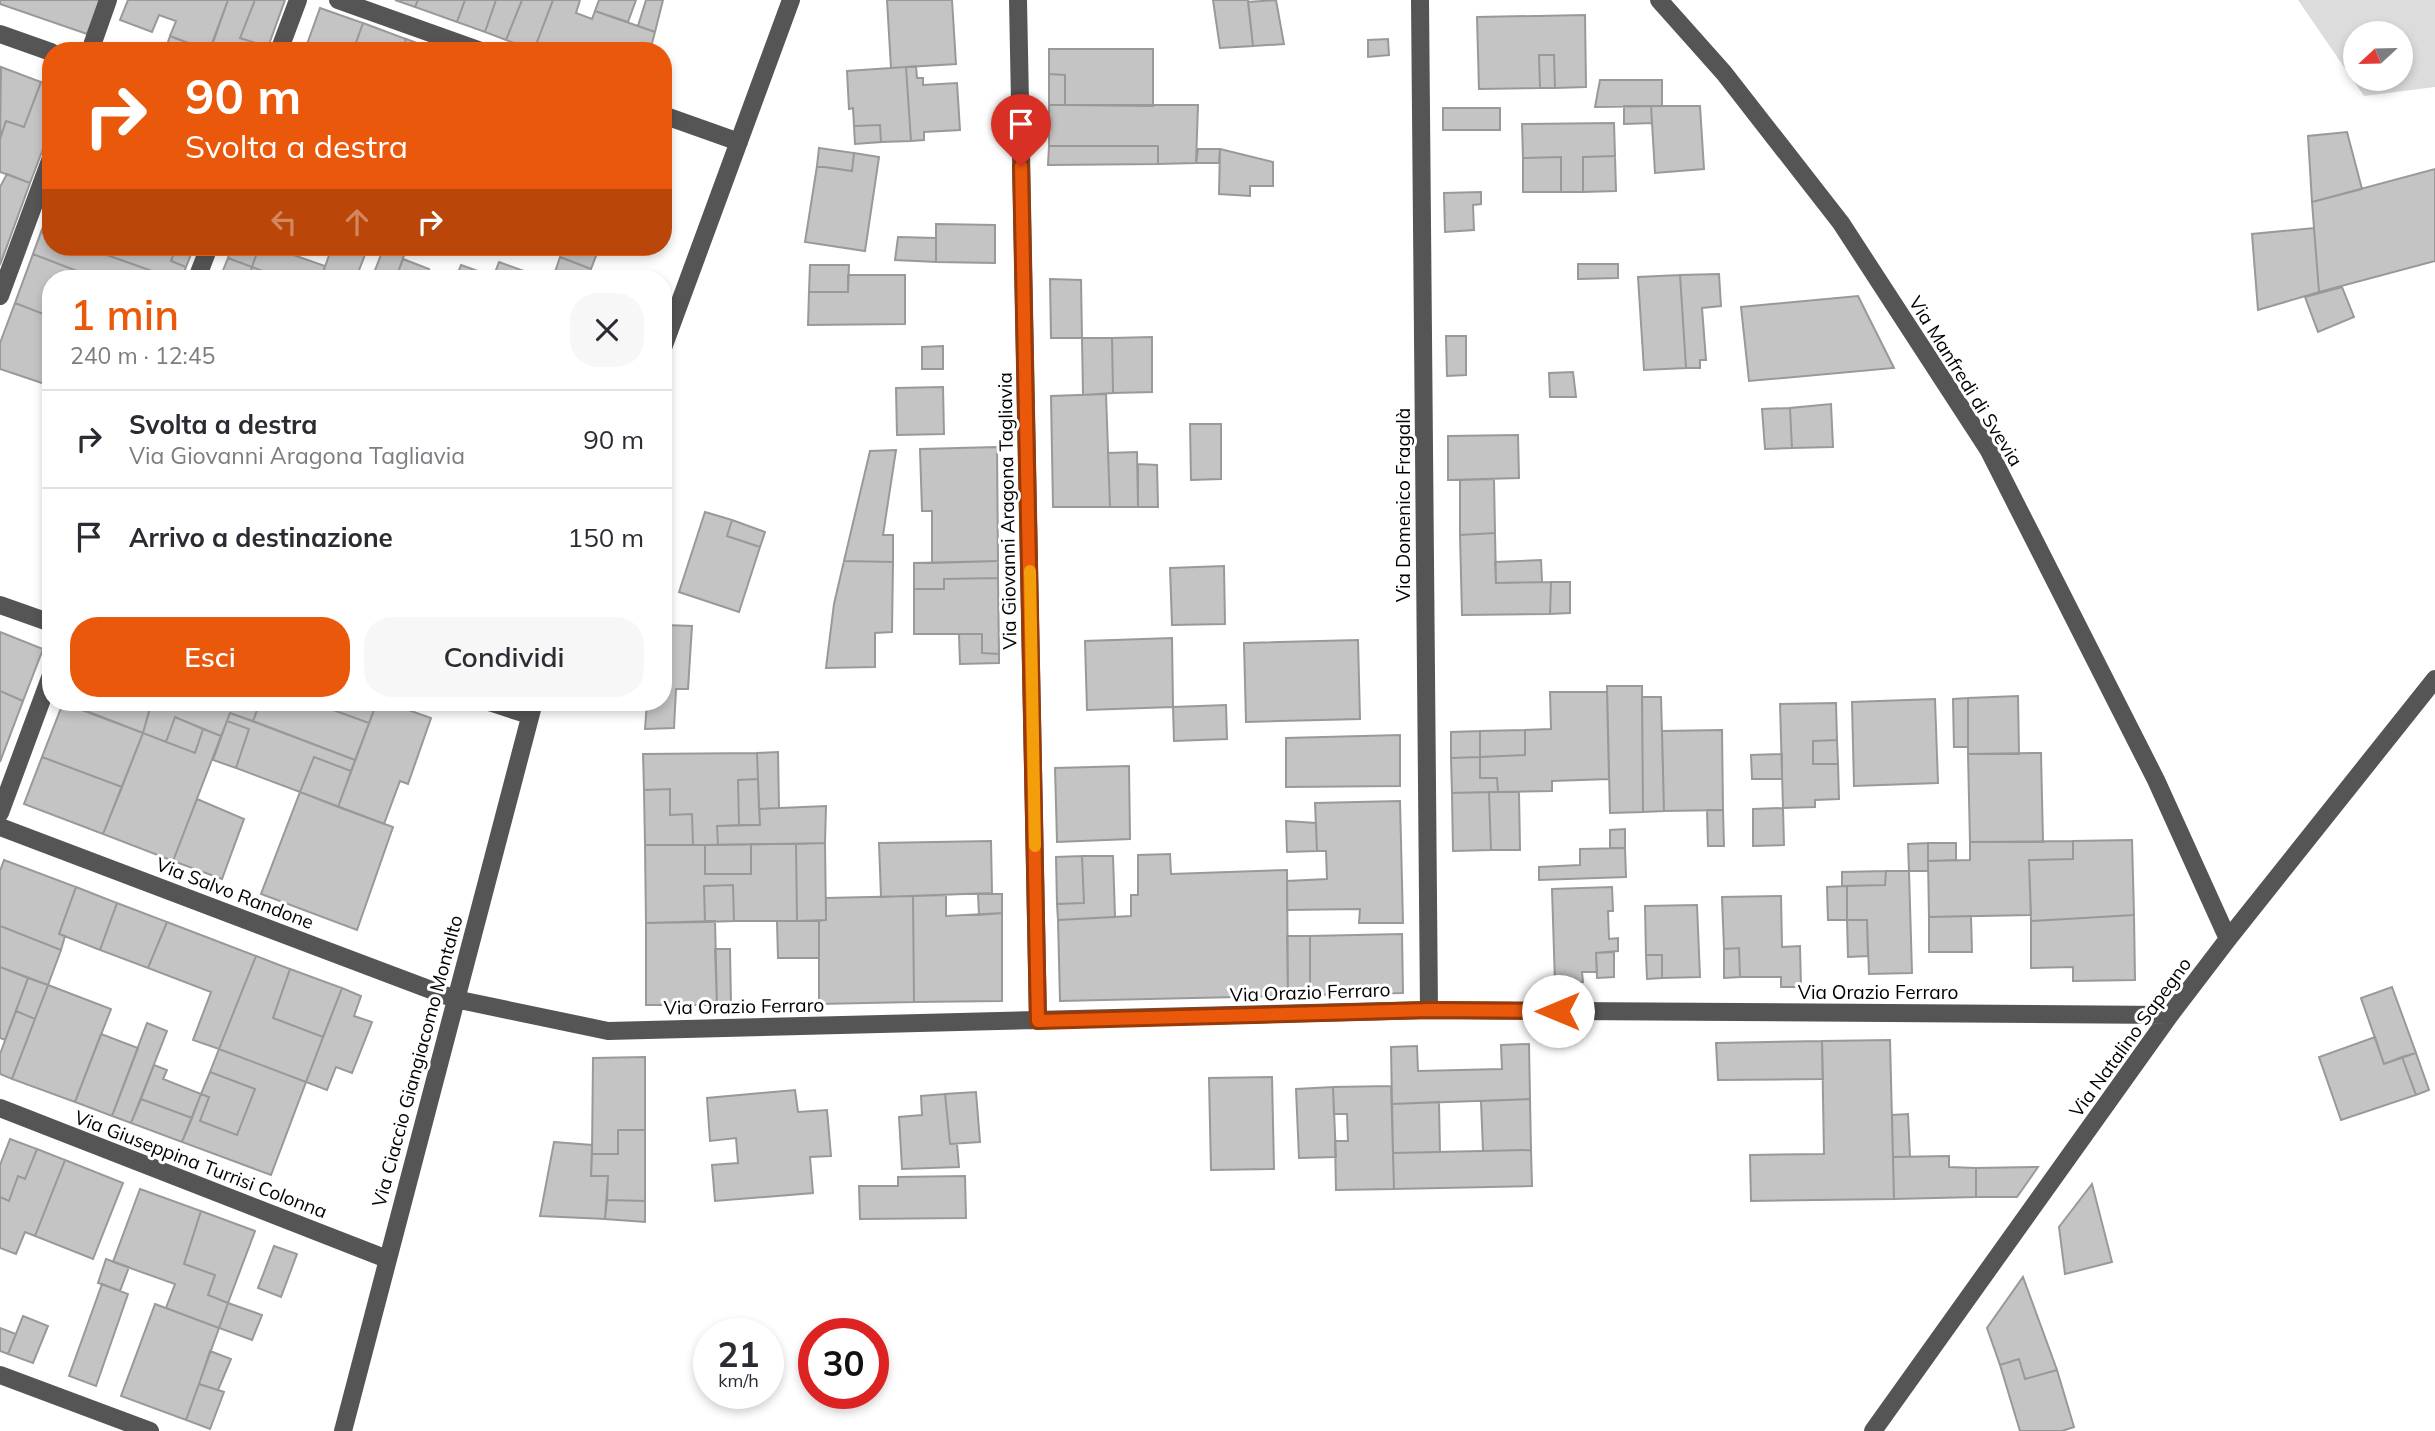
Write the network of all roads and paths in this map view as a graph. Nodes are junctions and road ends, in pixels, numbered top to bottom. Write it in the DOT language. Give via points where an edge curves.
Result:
graph roads {
  1 [pos="108,0"];
  2 [pos="298,0"];
  3 [pos="338,0"];
  4 [pos="791,0"];
  5 [pos="1018,0"];
  6 [pos="1420,0"];
  7 [pos="1659,0"];
  8 [pos="0,34"];
  9 [pos="93,42"];
  10 [pos="282,42"];
  11 [pos="456,42"];
  12 [pos="42,48"];
  13 [pos="672,119"];
  14 [pos="739,142"];
  15 [pos="42,182"];
  16 [pos="0,296"];
  17 [pos="672,324"];
  18 [pos="0,605"];
  19 [pos="42,620"];
  20 [pos="2435,679"];
  21 [pos="42,699"];
  22 [pos="530,711"];
  23 [pos="0,813"];
  24 [pos="0,827"];
  25 [pos="2228,939"];
  26 [pos="455,999"];
  27 [pos="1429,1010"];
  28 [pos="2170,1015"];
  29 [pos="1038,1021"];
  30 [pos="0,1108"];
  31 [pos="387,1259"];
  32 [pos="0,1375"];
  33 [pos="150,1431"];
  34 [pos="343,1431"];
  35 [pos="1873,1431"];
  1 -- 9 [label="street"];
  2 -- 10 [label="street"];
  3 -- 11 [label="street"];
  4 -- 14 [label="street"];
  5 -- 29 [label="street, Via Giovanni Aragona Tagliavia"];
  6 -- 27 [label="street, Via Domenico Fragalà"];
  7 -- 25 [label="street, Via Manfredi di Svevia" via="1724,73 1841,223 1988,449 2156,780"];
  8 -- 12 [label="street"];
  13 -- 14 [label="street"];
  14 -- 17 [label="street"];
  15 -- 16 [label="street"];
  18 -- 19 [label="street"];
  20 -- 25 [label="street, Via Natalino Sapegno"];
  21 -- 23 [label="street"];
  22 -- 26 [label="street, Via Ciaccio Giangiacomo Montalto"];
  24 -- 26 [label="street, Via Salvo Randone"];
  25 -- 28 [label="street, Via Natalino Sapegno"];
  26 -- 29 [label="street, Via Orazio Ferraro" via="608,1031"];
  26 -- 31 [label="street, Via Ciaccio Giangiacomo Montalto"];
  27 -- 28 [label="street, Via Orazio Ferraro"];
  27 -- 29 [label="street, Via Orazio Ferraro"];
  28 -- 35 [label="street, Via Natalino Sapegno"];
  30 -- 31 [label="street, Via Giuseppina Turrisi Colonna"];
  31 -- 34 [label="street, Via Ciaccio Giangiacomo Montalto"];
  32 -- 33 [label="street"];
}
